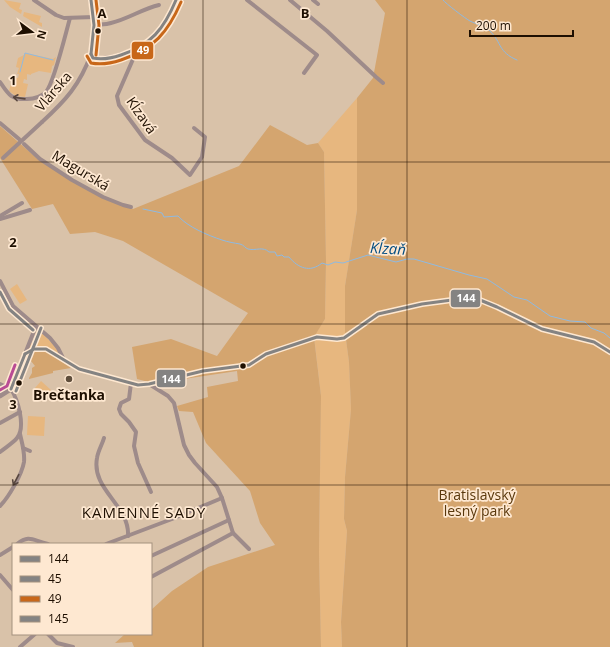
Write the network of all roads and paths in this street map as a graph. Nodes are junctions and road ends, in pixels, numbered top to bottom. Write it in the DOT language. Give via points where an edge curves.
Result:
graph roads {
  1 [pos="34,0"];
  2 [pos="91,0"];
  3 [pos="176,0"];
  4 [pos="182,0"];
  5 [pos="247,0"];
  6 [pos="290,0"];
  7 [pos="314,0"];
  8 [pos="318,4"];
  9 [pos="159,5"];
  10 [pos="172,8"];
  11 [pos="94,17"];
  12 [pos="70,18"];
  13 [pos="94,25"];
  14 [pos="137,50"];
  15 [pos="91,54"];
  16 [pos="304,72"];
  17 [pos="0,82"];
  18 [pos="383,83"];
  19 [pos="0,123"];
  20 [pos="194,128"];
  21 [pos="19,139"];
  22 [pos="24,144"];
  23 [pos="2,159"];
  24 [pos="22,203"];
  25 [pos="131,207"];
  26 [pos="30,210"];
  27 [pos="0,216"];
  28 [pos="0,219"];
  29 [pos="0,281"];
  30 [pos="36,326"];
  31 [pos="610,352"];
  32 [pos="25,354"];
  33 [pos="64,361"];
  34 [pos="132,383"];
  35 [pos="0,384"];
  36 [pos="149,384"];
  37 [pos="12,389"];
  38 [pos="0,396"];
  39 [pos="20,412"];
  40 [pos="0,423"];
  41 [pos="20,434"];
  42 [pos="104,438"];
  43 [pos="0,445"];
  44 [pos="7,447"];
  45 [pos="23,449"];
  46 [pos="30,451"];
  47 [pos="0,452"];
  48 [pos="151,492"];
  49 [pos="222,498"];
  50 [pos="0,506"];
  51 [pos="229,520"];
  52 [pos="233,533"];
  53 [pos="128,536"];
  54 [pos="19,543"];
  55 [pos="45,543"];
  56 [pos="109,543"];
  57 [pos="12,548"];
  58 [pos="249,549"];
  59 [pos="0,556"];
  60 [pos="152,556"];
  61 [pos="0,575"];
  62 [pos="152,576"];
  63 [pos="12,589"];
  64 [pos="34,635"];
  65 [pos="49,635"];
  66 [pos="20,647"];
  67 [pos="73,647"];
  1 -- 12 [label="street" via="56,15"];
  2 -- 11 [label="street, Vlárska"];
  3 -- 10 [label="street"];
  4 -- 10 [label="street"];
  5 -- 16 [label="street" via="317,55"];
  6 -- 18 [label="street" via="327,30"];
  7 -- 8 [label="street"];
  9 -- 13 [label="street" via="109,24"];
  10 -- 14 [label="street" via="160,29"];
  11 -- 12 [label="street"];
  11 -- 13 [label="street, Vlárska"];
  12 -- 17 [label="street, one-way" via="51,83 45,93 34,99 14,98"];
  13 -- 15 [label="street, Vlárska"];
  14 -- 15 [label="street" via="98,59 92,58"];
  14 -- 20 [label="street, Kĺzavá" via="117,96 119,105 145,140 172,158 190,175 202,157 205,137"];
  15 -- 23 [label="street, Vlárska, bridge" via="83,75 66,98"];
  19 -- 21 [label="street"];
  22 -- 25 [label="street, Magurská" via="40,159 72,180 103,197"];
  24 -- 27 [label="street"];
  26 -- 28 [label="street"];
  29 -- 30 [label="street" via="13,306"];
  30 -- 32 [label="street"];
  30 -- 33 [label="street" via="58,348"];
  31 -- 36 [label="street" via="594,342 542,329 497,307 467,298 389,311 378,314 344,338 309,339 266,354 249,365 203,371"];
  32 -- 33 [label="street" via="41,348"];
  32 -- 37 [label="street"];
  33 -- 34 [label="street" via="80,369"];
  34 -- 36 [label="street"];
  34 -- 48 [label="street" via="129,399 121,403 120,411 136,432 134,446 138,463"];
  35 -- 37 [label="street"];
  36 -- 49 [label="street" via="174,403 184,445 189,455 214,482"];
  37 -- 38 [label="street"];
  37 -- 39 [label="street"];
  39 -- 40 [label="street"];
  39 -- 41 [label="street"];
  41 -- 44 [label="street"];
  41 -- 45 [label="street"];
  42 -- 53 [label="street" via="97,458 97,473 125,517"];
  43 -- 44 [label="street"];
  44 -- 47 [label="street"];
  45 -- 46 [label="street"];
  45 -- 50 [label="street, one-way" via="22,470"];
  49 -- 51 [label="street"];
  49 -- 53 [label="street"];
  51 -- 52 [label="street"];
  51 -- 60 [label="street"];
  52 -- 58 [label="street"];
  52 -- 62 [label="street"];
  53 -- 56 [label="street"];
  54 -- 55 [label="street" via="28,538"];
  57 -- 59 [label="street"];
  61 -- 63 [label="street"];
  64 -- 66 [label="street"];
  65 -- 67 [label="street" via="57,643"];
}
